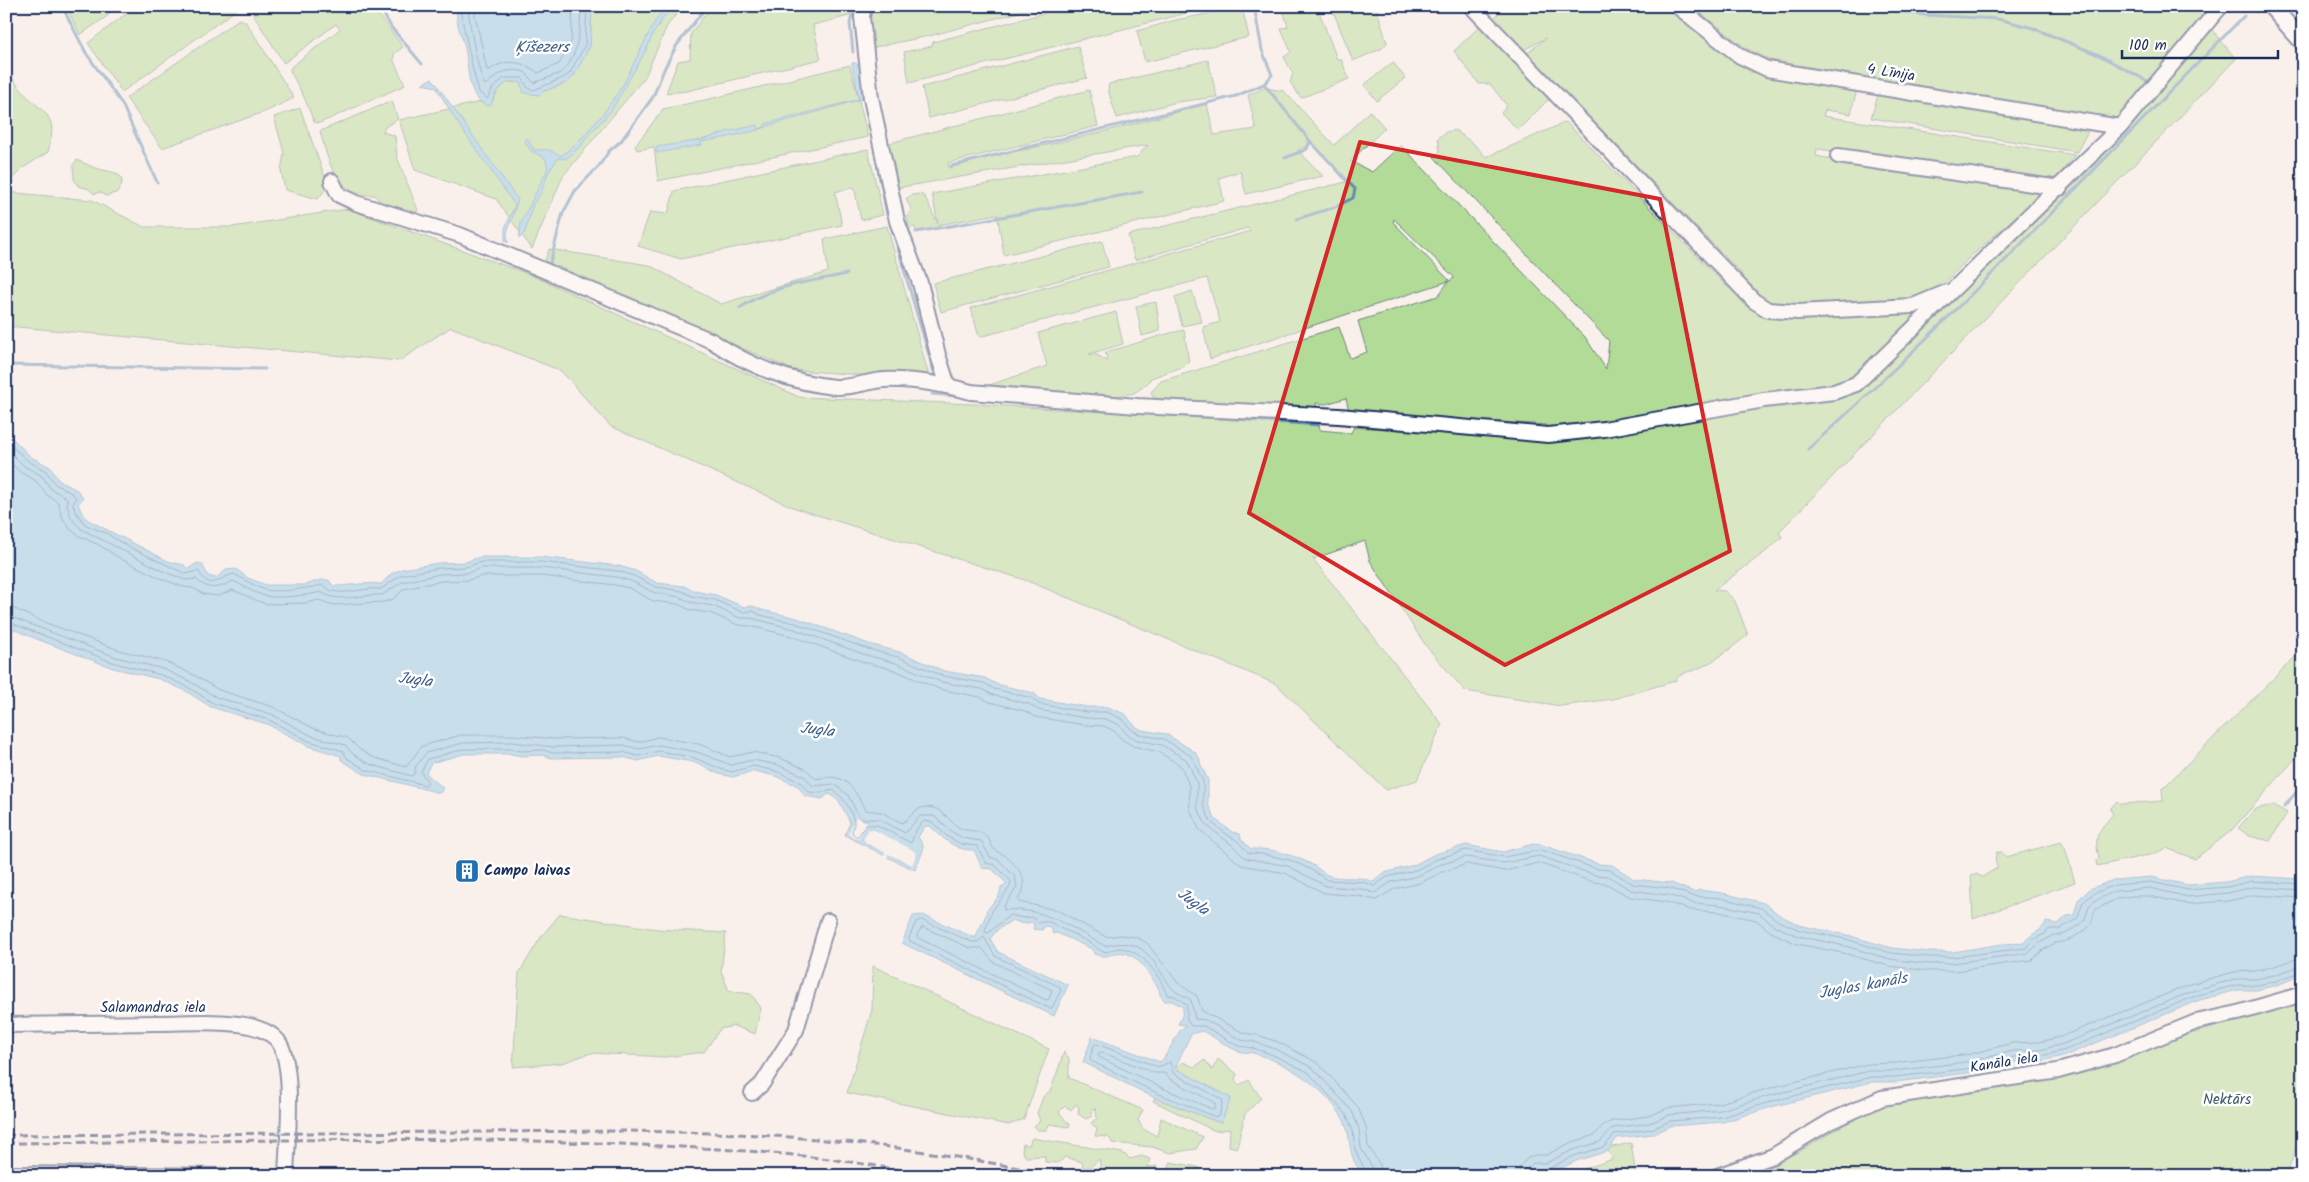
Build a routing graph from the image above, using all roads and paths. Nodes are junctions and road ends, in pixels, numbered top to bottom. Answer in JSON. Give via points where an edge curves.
{"nodes":[{"id":1,"x":864,"y":6,"type":"edge"},
{"id":2,"x":1471,"y":6,"type":"edge"},
{"id":3,"x":1677,"y":6,"type":"edge"},
{"id":4,"x":2222,"y":6,"type":"edge"},
{"id":5,"x":2271,"y":6,"type":"edge"},
{"id":6,"x":2303,"y":42,"type":"edge"},
{"id":7,"x":2120,"y":127,"type":"junction"},
{"id":8,"x":1838,"y":156,"type":"dead end"},
{"id":9,"x":332,"y":181,"type":"dead end"},
{"id":10,"x":2060,"y":188,"type":"junction"},
{"id":11,"x":1952,"y":290,"type":"junction"},
{"id":12,"x":948,"y":386,"type":"junction"},
{"id":13,"x":828,"y":921,"type":"dead end"},
{"id":14,"x":2303,"y":994,"type":"edge"},
{"id":15,"x":6,"y":1024,"type":"edge"},
{"id":16,"x":752,"y":1093,"type":"dead end"},
{"id":17,"x":6,"y":1174,"type":"edge"},
{"id":18,"x":225,"y":1176,"type":"edge"},
{"id":19,"x":286,"y":1176,"type":"edge"},
{"id":20,"x":1717,"y":1176,"type":"edge"}],
"edges":[{"from":1,"to":12,"type":"street","via":[[862,17],[871,98],[898,221],[920,283]]},
{"from":2,"to":11,"type":"street","via":[[1754,301],[1768,310],[1798,312],[1912,306]]},
{"from":3,"to":7,"type":"street","name":"4 Līnija","via":[[1740,56],[1767,69]]},
{"from":4,"to":7,"type":"street"},
{"from":5,"to":6,"type":"main road"},
{"from":7,"to":10,"type":"street"},
{"from":8,"to":10,"type":"street"},
{"from":9,"to":12,"type":"street","via":[[339,195],[356,203],[460,235],[712,341],[734,356],[763,368],[836,387],[887,380]]},
{"from":10,"to":11,"type":"street"},
{"from":11,"to":12,"type":"street","via":[[1856,384],[1834,392],[1548,435],[1340,416],[1137,406],[971,392]]},
{"from":13,"to":16,"type":"street","via":[[796,1030],[762,1084]]},
{"from":14,"to":20,"type":"street","name":"Kanāla iela","via":[[2196,1022],[2115,1054],[2058,1071],[1882,1098],[1831,1121],[1773,1156]]},
{"from":15,"to":19,"type":"street","name":"Salamandras iela","via":[[244,1025],[273,1036],[285,1057],[290,1093]]},
{"from":17,"to":18,"type":"street"}]}
